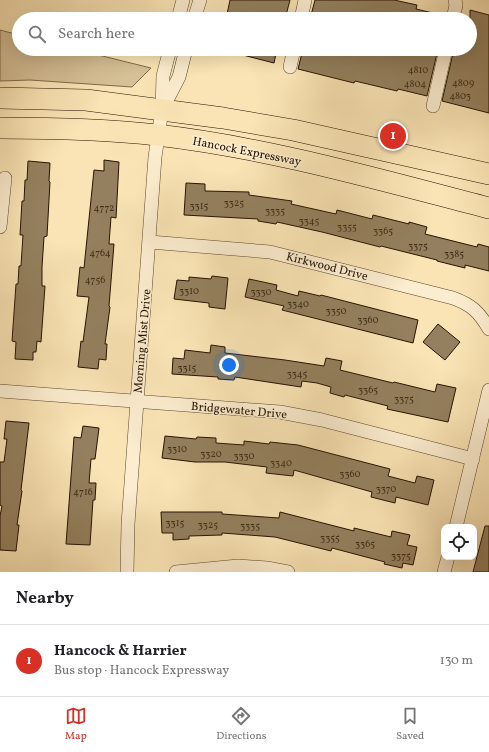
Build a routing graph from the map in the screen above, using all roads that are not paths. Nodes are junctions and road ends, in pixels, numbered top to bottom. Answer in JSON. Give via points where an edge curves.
{"nodes":[{"id":1,"x":184,"y":0,"type":"edge"},
{"id":2,"x":200,"y":0,"type":"edge"},
{"id":3,"x":305,"y":0,"type":"edge"},
{"id":4,"x":455,"y":0,"type":"edge"},
{"id":5,"x":180,"y":12,"type":"edge"},
{"id":6,"x":196,"y":12,"type":"edge"},
{"id":7,"x":302,"y":12,"type":"edge"},
{"id":8,"x":454,"y":12,"type":"edge"},
{"id":9,"x":168,"y":56,"type":"edge"},
{"id":10,"x":184,"y":56,"type":"edge"},
{"id":11,"x":292,"y":56,"type":"edge"},
{"id":12,"x":444,"y":56,"type":"edge"},
{"id":13,"x":290,"y":67,"type":"dead end"},
{"id":14,"x":0,"y":98,"type":"edge"},
{"id":15,"x":433,"y":106,"type":"dead end"},
{"id":16,"x":162,"y":110,"type":"junction"},
{"id":17,"x":0,"y":128,"type":"edge"},
{"id":18,"x":158,"y":135,"type":"junction"},
{"id":19,"x":489,"y":174,"type":"edge"},
{"id":20,"x":4,"y":178,"type":"dead end"},
{"id":21,"x":489,"y":208,"type":"edge"},
{"id":22,"x":0,"y":227,"type":"edge"},
{"id":23,"x":150,"y":242,"type":"junction"},
{"id":24,"x":488,"y":324,"type":"edge"},
{"id":25,"x":489,"y":390,"type":"edge"},
{"id":26,"x":0,"y":391,"type":"edge"},
{"id":27,"x":137,"y":402,"type":"junction"},
{"id":28,"x":473,"y":459,"type":"junction"},
{"id":29,"x":457,"y":524,"type":"edge"},
{"id":30,"x":447,"y":560,"type":"edge"},
{"id":31,"x":128,"y":572,"type":"edge"},
{"id":32,"x":176,"y":572,"type":"edge"},
{"id":33,"x":288,"y":572,"type":"edge"},
{"id":34,"x":444,"y":572,"type":"edge"}],
"edges":[{"from":1,"to":5,"type":"street"},
{"from":2,"to":6,"type":"street"},
{"from":3,"to":7,"type":"street"},
{"from":4,"to":8,"type":"street"},
{"from":9,"to":16,"type":"street","via":[[163,76]]},
{"from":10,"to":16,"type":"street","via":[[178,77]]},
{"from":11,"to":13,"type":"street"},
{"from":12,"to":15,"type":"street"},
{"from":14,"to":16,"type":"main road","via":[[86,100]]},
{"from":16,"to":18,"type":"street","name":"Morning Mist Drive"},
{"from":16,"to":19,"type":"main road","via":[[293,130]]},
{"from":17,"to":18,"type":"main road","name":"Hancock Expressway"},
{"from":18,"to":21,"type":"main road","name":"Hancock Expressway","via":[[276,155]]},
{"from":18,"to":23,"type":"street","name":"Morning Mist Drive"},
{"from":20,"to":22,"type":"street"},
{"from":23,"to":24,"type":"street","name":"Kirkwood Drive","via":[[246,250],[293,257],[465,302]]},
{"from":23,"to":27,"type":"street","name":"Morning Mist Drive"},
{"from":25,"to":28,"type":"street"},
{"from":26,"to":27,"type":"street","name":"Bridgewater Drive"},
{"from":27,"to":28,"type":"street","name":"Bridgewater Drive","via":[[280,412],[322,420]]},
{"from":27,"to":31,"type":"street","name":"Morning Mist Drive","via":[[128,524]]},
{"from":28,"to":29,"type":"street"},
{"from":30,"to":34,"type":"street"},
{"from":32,"to":33,"type":"street","via":[[238,566]]}]}
